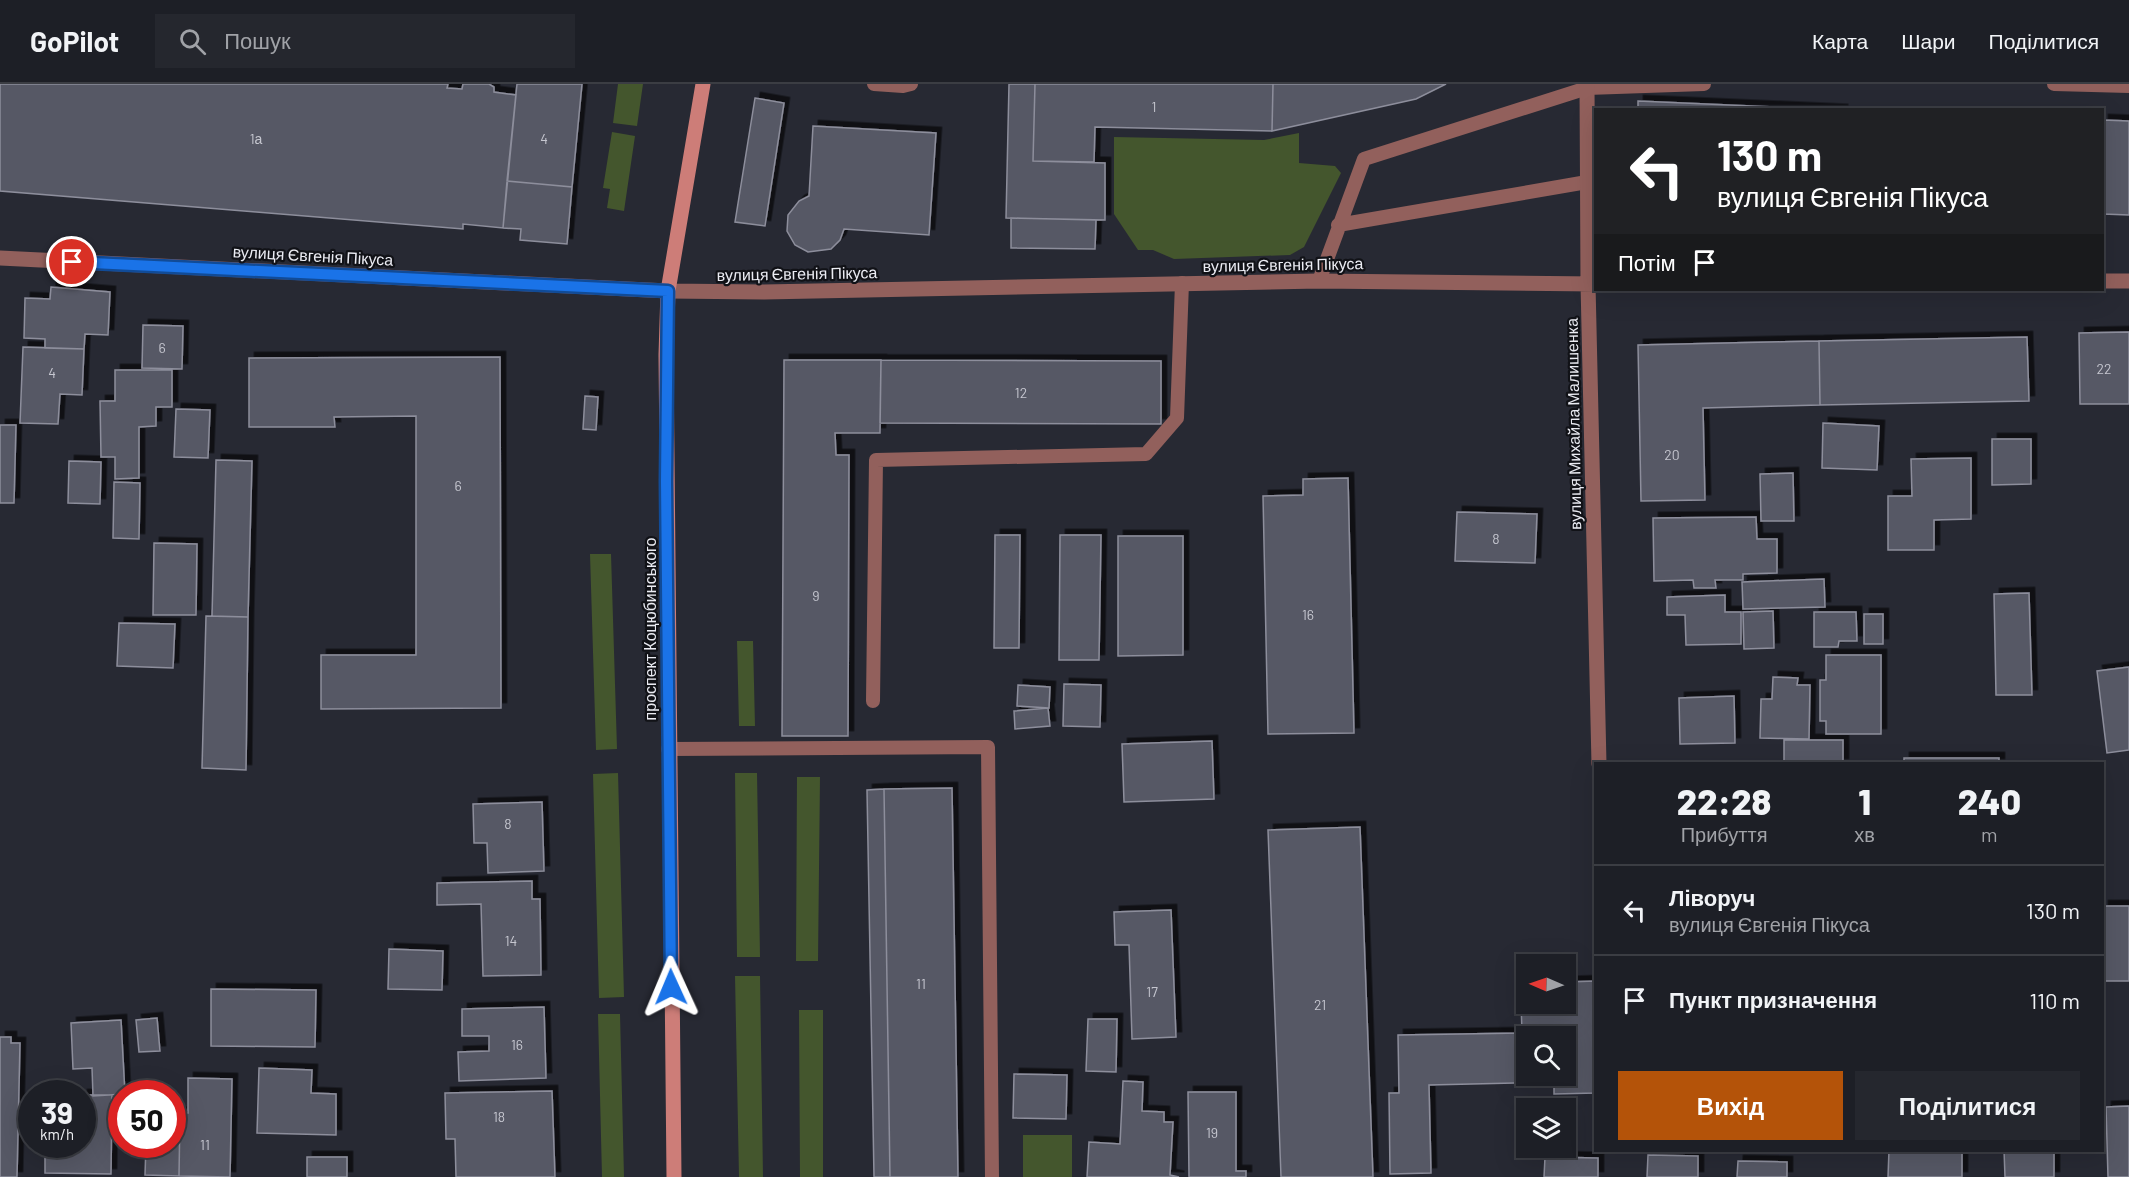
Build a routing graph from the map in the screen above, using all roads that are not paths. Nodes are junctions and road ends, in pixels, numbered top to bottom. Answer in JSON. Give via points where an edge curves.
{"nodes":[{"id":1,"x":703,"y":84,"type":"edge"},
{"id":2,"x":874,"y":84,"type":"edge"},
{"id":3,"x":911,"y":84,"type":"edge"},
{"id":4,"x":1704,"y":84,"type":"edge"},
{"id":5,"x":2054,"y":84,"type":"edge"},
{"id":6,"x":1587,"y":86,"type":"edge"},
{"id":7,"x":2129,"y":86,"type":"edge"},
{"id":8,"x":1587,"y":182,"type":"junction"},
{"id":9,"x":1338,"y":225,"type":"junction"},
{"id":10,"x":0,"y":258,"type":"edge"},
{"id":11,"x":1319,"y":280,"type":"junction"},
{"id":12,"x":2104,"y":281,"type":"edge"},
{"id":13,"x":2129,"y":281,"type":"edge"},
{"id":14,"x":1182,"y":283,"type":"junction"},
{"id":15,"x":1592,"y":284,"type":"edge"},
{"id":16,"x":668,"y":291,"type":"junction"},
{"id":17,"x":873,"y":701,"type":"dead end"},
{"id":18,"x":668,"y":749,"type":"junction"},
{"id":19,"x":1599,"y":762,"type":"edge"},
{"id":20,"x":674,"y":1177,"type":"edge"},
{"id":21,"x":992,"y":1177,"type":"edge"}],
"edges":[{"from":1,"to":16,"type":"main road","name":"проспект Коцюбинського"},
{"from":2,"to":3,"type":"lane"},
{"from":4,"to":6,"type":"lane"},
{"from":5,"to":7,"type":"lane"},
{"from":6,"to":8,"type":"street","name":"вулиця Михайла Малишенка"},
{"from":6,"to":9,"type":"lane","via":[[1364,159]]},
{"from":8,"to":9,"type":"lane"},
{"from":8,"to":15,"type":"street","name":"вулиця Михайла Малишенка"},
{"from":9,"to":11,"type":"lane"},
{"from":10,"to":16,"type":"street","name":"вулиця Євгенія Пікуса"},
{"from":11,"to":14,"type":"street","name":"вулиця Євгенія Пікуса"},
{"from":11,"to":15,"type":"street","name":"вулиця Євгенія Пікуса"},
{"from":12,"to":13,"type":"street"},
{"from":14,"to":16,"type":"street","name":"вулиця Євгенія Пікуса"},
{"from":14,"to":17,"type":"lane","via":[[1177,418],[1146,454],[876,460]]},
{"from":15,"to":19,"type":"street","name":"вулиця Михайла Малишенка"},
{"from":16,"to":18,"type":"main road","name":"проспект Коцюбинського"},
{"from":18,"to":20,"type":"main road","name":"проспект Коцюбинського"},
{"from":18,"to":21,"type":"lane","via":[[988,747]]}]}
